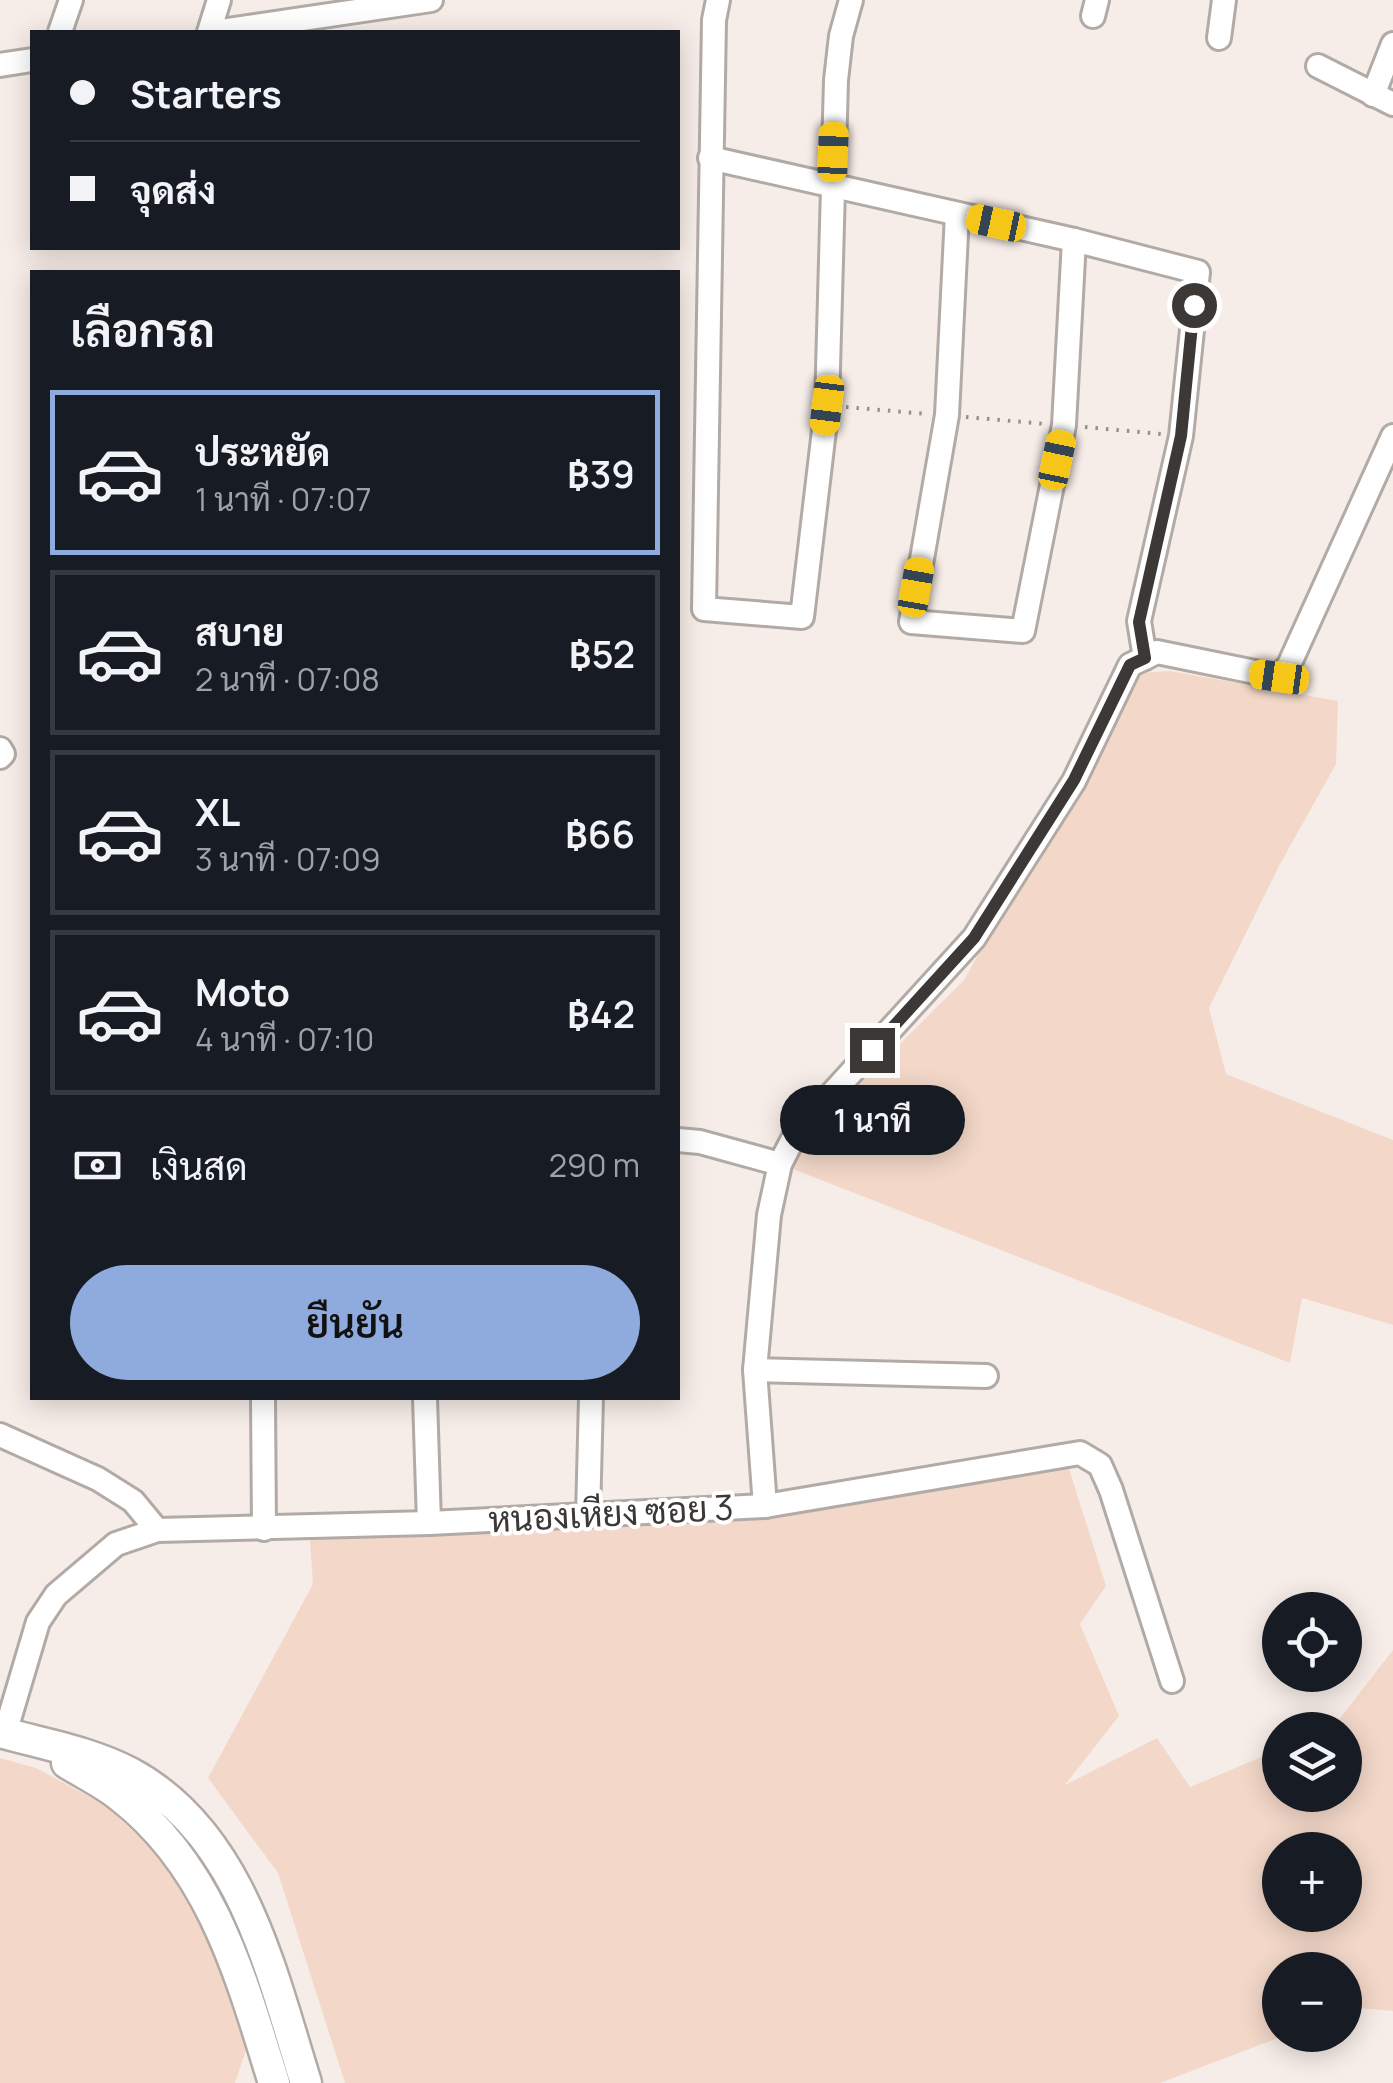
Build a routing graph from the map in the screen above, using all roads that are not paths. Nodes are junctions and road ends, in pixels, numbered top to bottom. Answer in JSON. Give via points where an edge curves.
{"nodes":[{"id":1,"x":71,"y":0,"type":"edge"},
{"id":2,"x":220,"y":0,"type":"edge"},
{"id":3,"x":430,"y":0,"type":"edge"},
{"id":4,"x":718,"y":0,"type":"edge"},
{"id":5,"x":850,"y":0,"type":"edge"},
{"id":6,"x":1224,"y":0,"type":"edge"},
{"id":7,"x":355,"y":6,"type":"edge"},
{"id":8,"x":61,"y":30,"type":"edge"},
{"id":9,"x":212,"y":30,"type":"edge"},
{"id":10,"x":223,"y":30,"type":"edge"},
{"id":11,"x":1219,"y":38,"type":"dead end"},
{"id":12,"x":1393,"y":44,"type":"edge"},
{"id":13,"x":30,"y":60,"type":"edge"},
{"id":14,"x":0,"y":65,"type":"edge"},
{"id":15,"x":1318,"y":66,"type":"dead end"},
{"id":16,"x":1383,"y":100,"type":"edge"},
{"id":17,"x":710,"y":158,"type":"junction"},
{"id":18,"x":832,"y":188,"type":"junction"},
{"id":19,"x":957,"y":214,"type":"junction"},
{"id":20,"x":1074,"y":240,"type":"junction"},
{"id":21,"x":1393,"y":436,"type":"edge"},
{"id":22,"x":1145,"y":658,"type":"junction"},
{"id":23,"x":0,"y":748,"type":"edge"},
{"id":24,"x":0,"y":757,"type":"edge"},
{"id":25,"x":680,"y":1140,"type":"edge"},
{"id":26,"x":780,"y":1164,"type":"junction"},
{"id":27,"x":755,"y":1370,"type":"junction"},
{"id":28,"x":986,"y":1376,"type":"dead end"},
{"id":29,"x":263,"y":1400,"type":"edge"},
{"id":30,"x":425,"y":1400,"type":"edge"},
{"id":31,"x":591,"y":1400,"type":"edge"},
{"id":32,"x":0,"y":1435,"type":"edge"},
{"id":33,"x":765,"y":1506,"type":"junction"},
{"id":34,"x":588,"y":1516,"type":"junction"},
{"id":35,"x":429,"y":1523,"type":"junction"},
{"id":36,"x":264,"y":1528,"type":"junction"},
{"id":37,"x":157,"y":1530,"type":"junction"},
{"id":38,"x":1172,"y":1681,"type":"dead end"},
{"id":39,"x":2,"y":1733,"type":"edge"},
{"id":40,"x":242,"y":1933,"type":"junction"},
{"id":41,"x":274,"y":2083,"type":"edge"},
{"id":42,"x":306,"y":2083,"type":"edge"}],
"edges":[{"from":1,"to":8,"type":"street"},
{"from":2,"to":9,"type":"street"},
{"from":3,"to":7,"type":"street"},
{"from":4,"to":17,"type":"street"},
{"from":5,"to":18,"type":"street","via":[[836,80]]},
{"from":6,"to":11,"type":"street"},
{"from":7,"to":10,"type":"street"},
{"from":12,"to":16,"type":"street"},
{"from":13,"to":14,"type":"street"},
{"from":15,"to":16,"type":"street"},
{"from":17,"to":18,"type":"street"},
{"from":17,"to":18,"type":"street","via":[[704,610],[802,617],[827,405]]},
{"from":18,"to":19,"type":"street"},
{"from":19,"to":20,"type":"street"},
{"from":19,"to":20,"type":"street","via":[[947,416],[910,622],[1023,632],[1064,426]]},
{"from":20,"to":22,"type":"street","via":[[1198,272],[1181,436],[1139,622]]},
{"from":21,"to":22,"type":"street","via":[[1279,677],[1157,652]]},
{"from":22,"to":26,"type":"street","via":[[1130,665],[1074,780],[974,938],[796,1133]]},
{"from":23,"to":24,"type":"street"},
{"from":25,"to":26,"type":"street"},
{"from":26,"to":27,"type":"street"},
{"from":27,"to":28,"type":"street"},
{"from":27,"to":33,"type":"street"},
{"from":29,"to":36,"type":"street"},
{"from":30,"to":35,"type":"street"},
{"from":31,"to":34,"type":"street"},
{"from":32,"to":37,"type":"street","via":[[98,1479],[132,1501]]},
{"from":33,"to":34,"type":"street","name":"หนองเหียง ซอย 3"},
{"from":33,"to":38,"type":"street","name":"หนองเหียง ซอย 3","via":[[1088,1455],[1112,1490]]},
{"from":34,"to":35,"type":"street","name":"หนองเหียง ซอย 3"},
{"from":35,"to":36,"type":"street","name":"หนองเหียง ซอย 3"},
{"from":36,"to":37,"type":"street","name":"หนองเหียง ซอย 3"},
{"from":37,"to":39,"type":"street","name":"หนองเหียง ซอย 3","via":[[116,1544],[56,1595],[38,1622]]},
{"from":39,"to":40,"type":"main road","via":[[89,1756],[167,1798],[204,1836],[237,1888]]},
{"from":40,"to":41,"type":"main road"},
{"from":40,"to":42,"type":"main road"}]}
